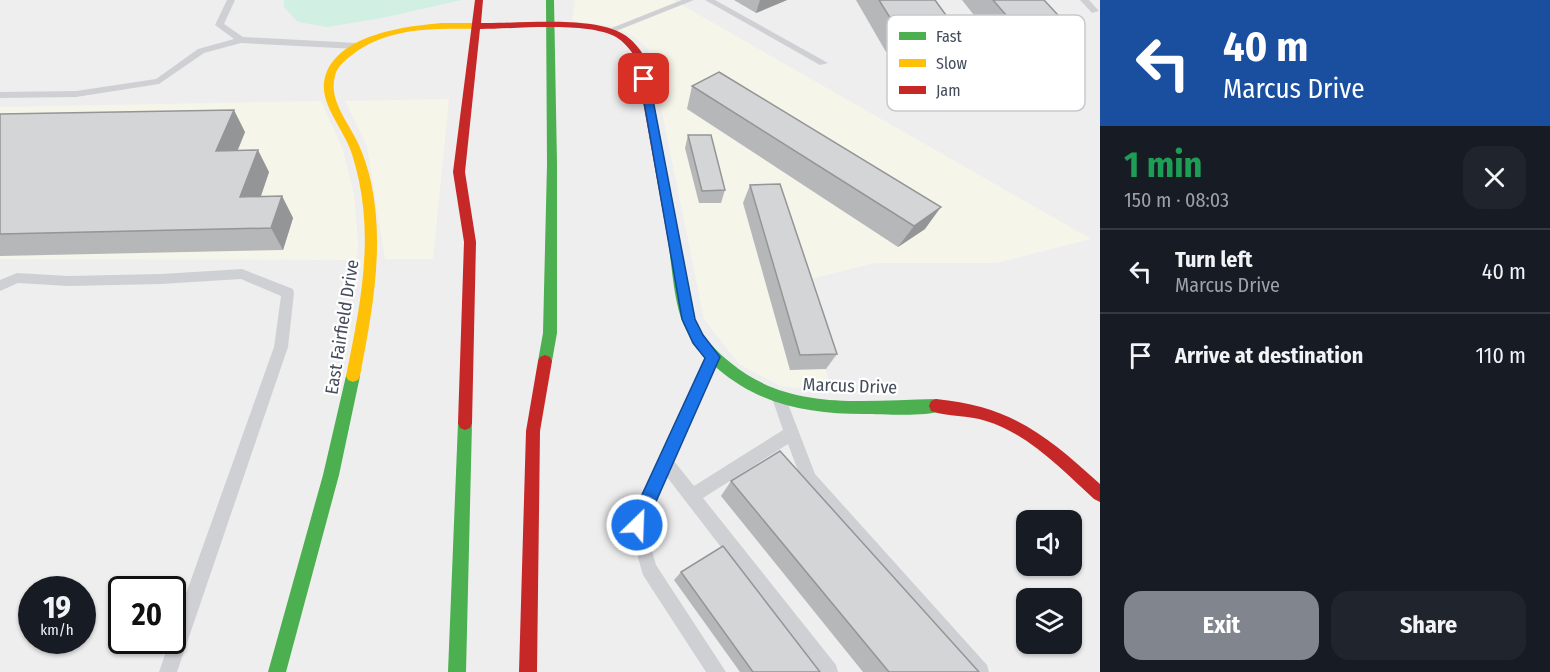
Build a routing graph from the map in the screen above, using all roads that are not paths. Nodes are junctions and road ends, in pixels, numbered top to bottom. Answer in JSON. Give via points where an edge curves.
{"nodes":[{"id":1,"x":231,"y":0,"type":"edge"},
{"id":2,"x":479,"y":0,"type":"edge"},
{"id":3,"x":550,"y":0,"type":"edge"},
{"id":4,"x":690,"y":0,"type":"edge"},
{"id":5,"x":709,"y":0,"type":"edge"},
{"id":6,"x":1084,"y":0,"type":"edge"},
{"id":7,"x":1095,"y":11,"type":"dead end"},
{"id":8,"x":475,"y":26,"type":"junction"},
{"id":9,"x":549,"y":28,"type":"junction"},
{"id":10,"x":608,"y":31,"type":"junction"},
{"id":11,"x":241,"y":40,"type":"junction"},
{"id":12,"x":357,"y":46,"type":"junction"},
{"id":13,"x":823,"y":63,"type":"dead end"},
{"id":14,"x":0,"y":95,"type":"edge"},
{"id":15,"x":0,"y":286,"type":"edge"},
{"id":16,"x":713,"y":357,"type":"junction"},
{"id":17,"x":779,"y":399,"type":"junction"},
{"id":18,"x":792,"y":433,"type":"junction"},
{"id":19,"x":665,"y":462,"type":"junction"},
{"id":20,"x":1100,"y":494,"type":"edge"},
{"id":21,"x":692,"y":496,"type":"junction"},
{"id":22,"x":168,"y":672,"type":"edge"},
{"id":23,"x":277,"y":672,"type":"edge"},
{"id":24,"x":457,"y":672,"type":"edge"},
{"id":25,"x":528,"y":672,"type":"edge"},
{"id":26,"x":717,"y":672,"type":"edge"},
{"id":27,"x":828,"y":672,"type":"edge"},
{"id":28,"x":980,"y":672,"type":"edge"}],
"edges":[{"from":1,"to":11,"type":"lane","via":[[219,25]]},
{"from":2,"to":8,"type":"street"},
{"from":3,"to":9,"type":"street"},
{"from":4,"to":10,"type":"lane"},
{"from":5,"to":13,"type":"lane"},
{"from":6,"to":7,"type":"lane"},
{"from":8,"to":9,"type":"street","name":"Marcus Drive"},
{"from":8,"to":12,"type":"street","name":"East Fairfield Drive","via":[[395,32]]},
{"from":8,"to":24,"type":"street","via":[[459,171],[470,242]]},
{"from":9,"to":10,"type":"street","name":"Marcus Drive","via":[[578,26]]},
{"from":9,"to":25,"type":"street","via":[[550,333],[533,432]]},
{"from":10,"to":16,"type":"street","name":"Marcus Drive","via":[[628,40],[640,57],[688,319]]},
{"from":11,"to":12,"type":"lane"},
{"from":11,"to":14,"type":"lane","via":[[201,51],[159,81],[76,94]]},
{"from":12,"to":23,"type":"street","name":"East Fairfield Drive","via":[[337,63],[330,75],[329,92],[355,148],[367,193],[372,243],[369,295],[340,438]]},
{"from":15,"to":22,"type":"lane","via":[[17,278],[150,279],[242,274],[288,293],[281,347]]},
{"from":16,"to":17,"type":"street","name":"Marcus Drive","via":[[759,392]]},
{"from":16,"to":19,"type":"lane"},
{"from":17,"to":18,"type":"lane"},
{"from":17,"to":20,"type":"street","name":"Marcus Drive","via":[[815,407],[955,406],[983,411],[1034,437]]},
{"from":18,"to":21,"type":"lane"},
{"from":18,"to":28,"type":"lane","via":[[809,479]]},
{"from":19,"to":21,"type":"lane"},
{"from":19,"to":26,"type":"lane","via":[[637,525],[649,569]]},
{"from":21,"to":27,"type":"lane"}]}
